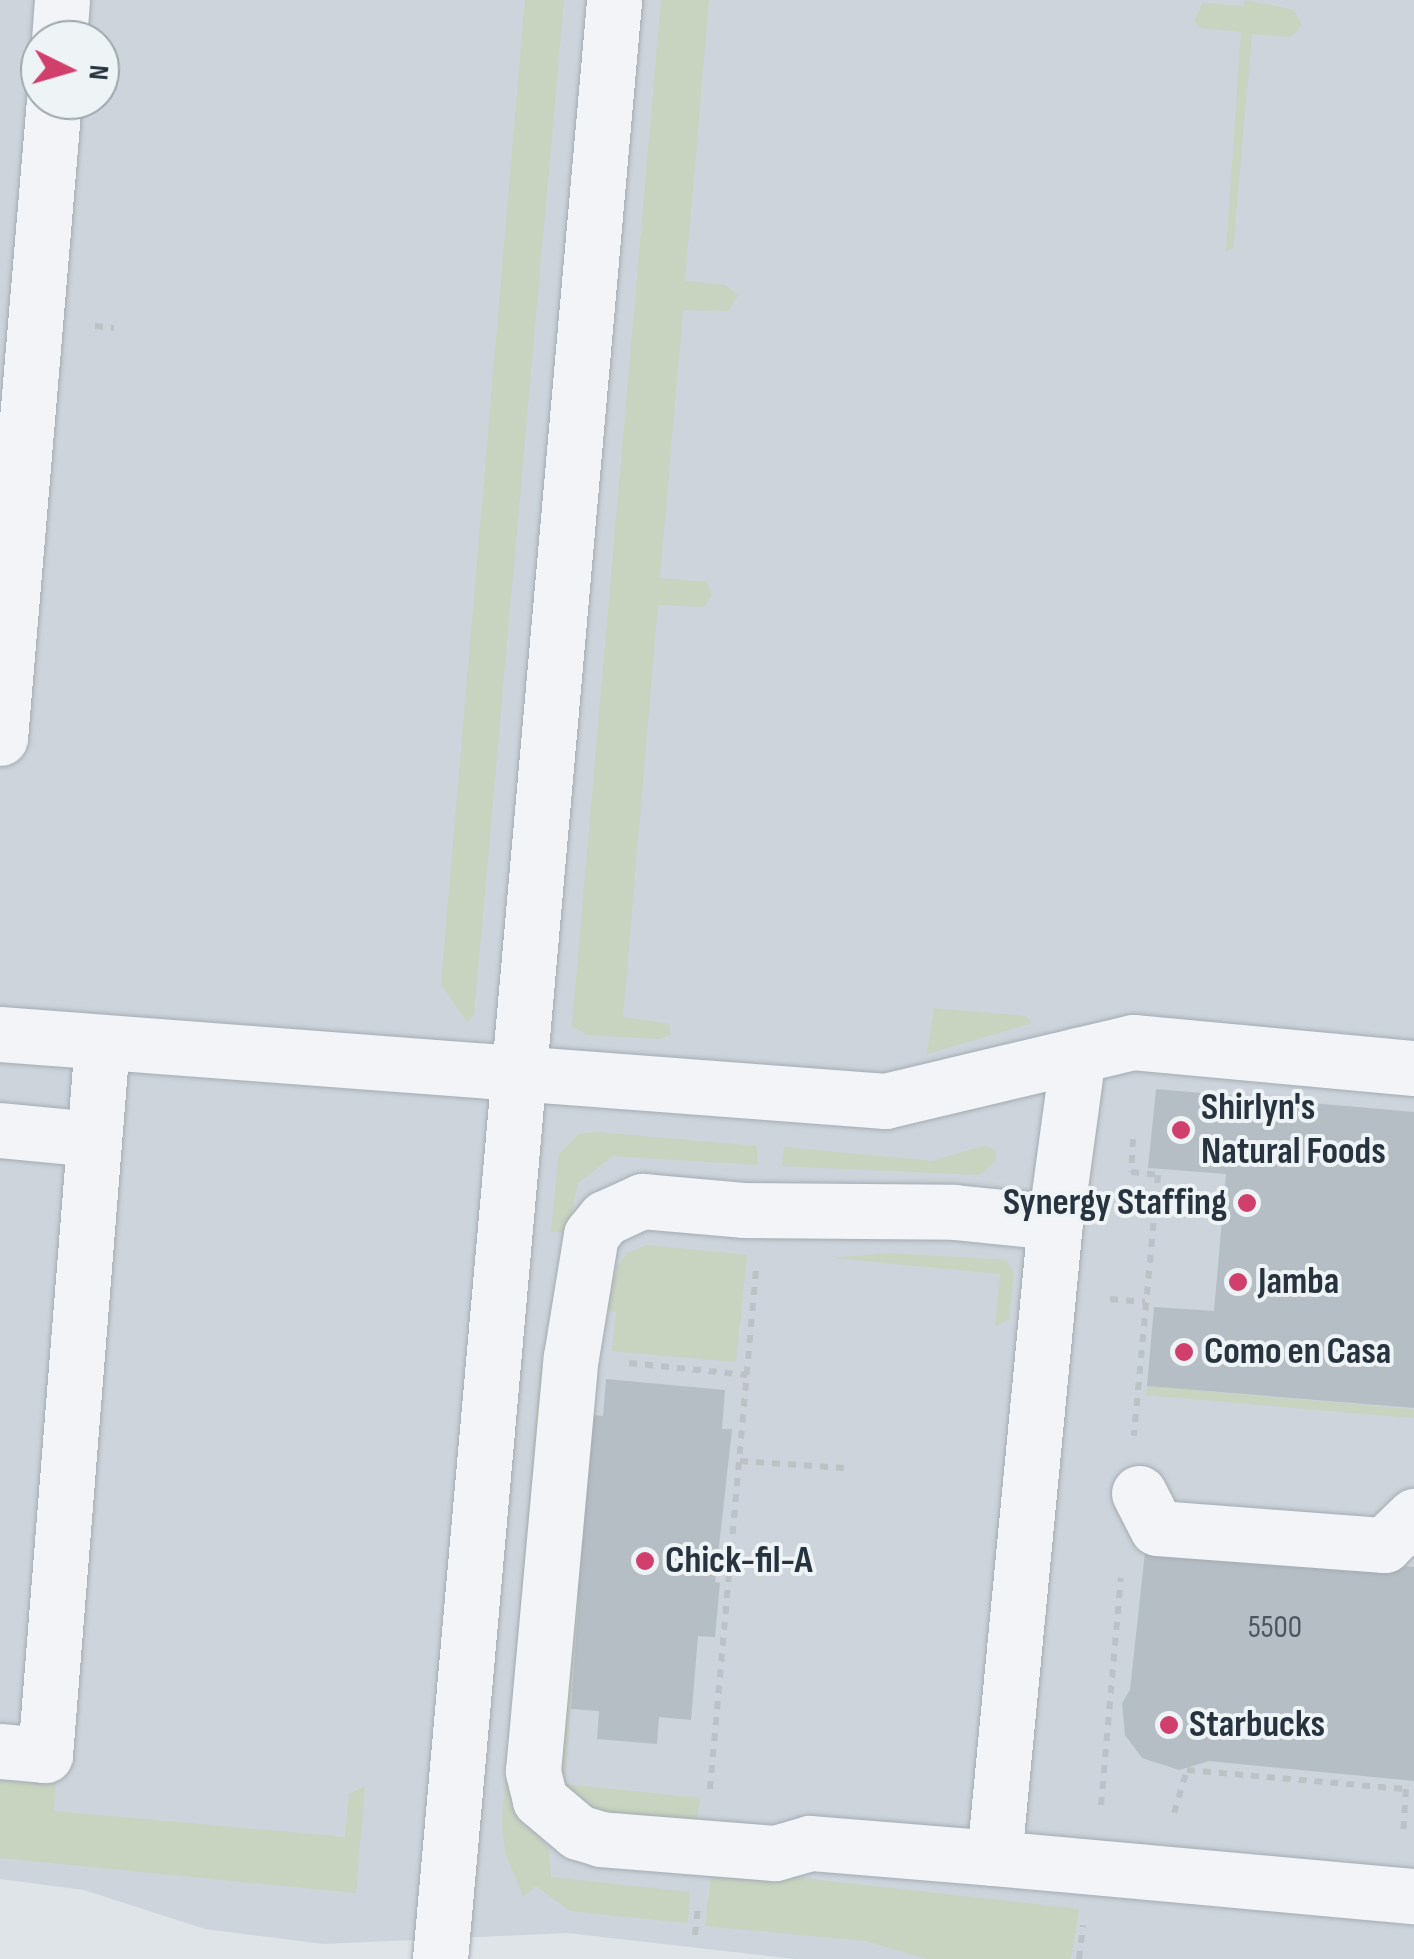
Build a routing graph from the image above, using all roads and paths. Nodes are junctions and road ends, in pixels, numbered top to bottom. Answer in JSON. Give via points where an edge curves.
{"nodes":[{"id":1,"x":614,"y":0,"type":"edge"},
{"id":2,"x":52,"y":120,"type":"edge"},
{"id":3,"x":0,"y":738,"type":"edge"},
{"id":4,"x":0,"y":1034,"type":"edge"},
{"id":5,"x":102,"y":1042,"type":"junction"},
{"id":6,"x":1078,"y":1055,"type":"junction"},
{"id":7,"x":1414,"y":1068,"type":"edge"},
{"id":8,"x":516,"y":1074,"type":"junction"},
{"id":9,"x":1135,"y":1120,"type":"dead end"},
{"id":10,"x":0,"y":1130,"type":"edge"},
{"id":11,"x":94,"y":1139,"type":"junction"},
{"id":12,"x":1055,"y":1222,"type":"junction"},
{"id":13,"x":758,"y":1255,"type":"dead end"},
{"id":14,"x":620,"y":1362,"type":"dead end"},
{"id":15,"x":747,"y":1375,"type":"junction"},
{"id":16,"x":740,"y":1461,"type":"junction"},
{"id":17,"x":844,"y":1468,"type":"dead end"},
{"id":18,"x":1136,"y":1469,"type":"joint"},
{"id":19,"x":1414,"y":1516,"type":"edge"},
{"id":20,"x":1123,"y":1562,"type":"dead end"},
{"id":21,"x":1110,"y":1708,"type":"junction"},
{"id":22,"x":1123,"y":1710,"type":"dead end"},
{"id":23,"x":22,"y":1753,"type":"edge"},
{"id":24,"x":1187,"y":1770,"type":"dead end"},
{"id":25,"x":708,"y":1806,"type":"dead end"},
{"id":26,"x":1100,"y":1826,"type":"dead end"},
{"id":27,"x":1402,"y":1843,"type":"dead end"},
{"id":28,"x":994,"y":1858,"type":"junction"},
{"id":29,"x":1414,"y":1896,"type":"edge"},
{"id":30,"x":1086,"y":1909,"type":"dead end"},
{"id":31,"x":440,"y":1959,"type":"edge"},
{"id":32,"x":1078,"y":1959,"type":"edge"}],
"edges":[{"from":1,"to":8,"type":"lane"},
{"from":2,"to":3,"type":"lane"},
{"from":4,"to":5,"type":"lane"},
{"from":5,"to":8,"type":"lane"},
{"from":5,"to":11,"type":"lane"},
{"from":6,"to":7,"type":"lane","via":[[1133,1042]]},
{"from":6,"to":8,"type":"lane","via":[[885,1101]]},
{"from":6,"to":12,"type":"lane"},
{"from":8,"to":31,"type":"lane"},
{"from":9,"to":18,"type":"path","via":[[1130,1172],[1158,1175]]},
{"from":10,"to":11,"type":"lane"},
{"from":11,"to":23,"type":"lane"},
{"from":12,"to":28,"type":"lane"},
{"from":12,"to":28,"type":"lane","via":[[954,1212],[743,1210],[660,1198],[624,1206],[590,1235],[579,1277],[533,1771],[540,1800],[578,1832],[601,1839],[774,1853],[810,1843]]},
{"from":13,"to":15,"type":"path"},
{"from":14,"to":15,"type":"path"},
{"from":15,"to":16,"type":"path"},
{"from":16,"to":17,"type":"path"},
{"from":16,"to":25,"type":"path"},
{"from":18,"to":19,"type":"lane","via":[[1158,1528],[1384,1545]]},
{"from":20,"to":21,"type":"path"},
{"from":21,"to":22,"type":"path"},
{"from":21,"to":26,"type":"path"},
{"from":24,"to":27,"type":"path","via":[[1406,1789]]},
{"from":28,"to":29,"type":"lane"},
{"from":30,"to":32,"type":"path"}]}
